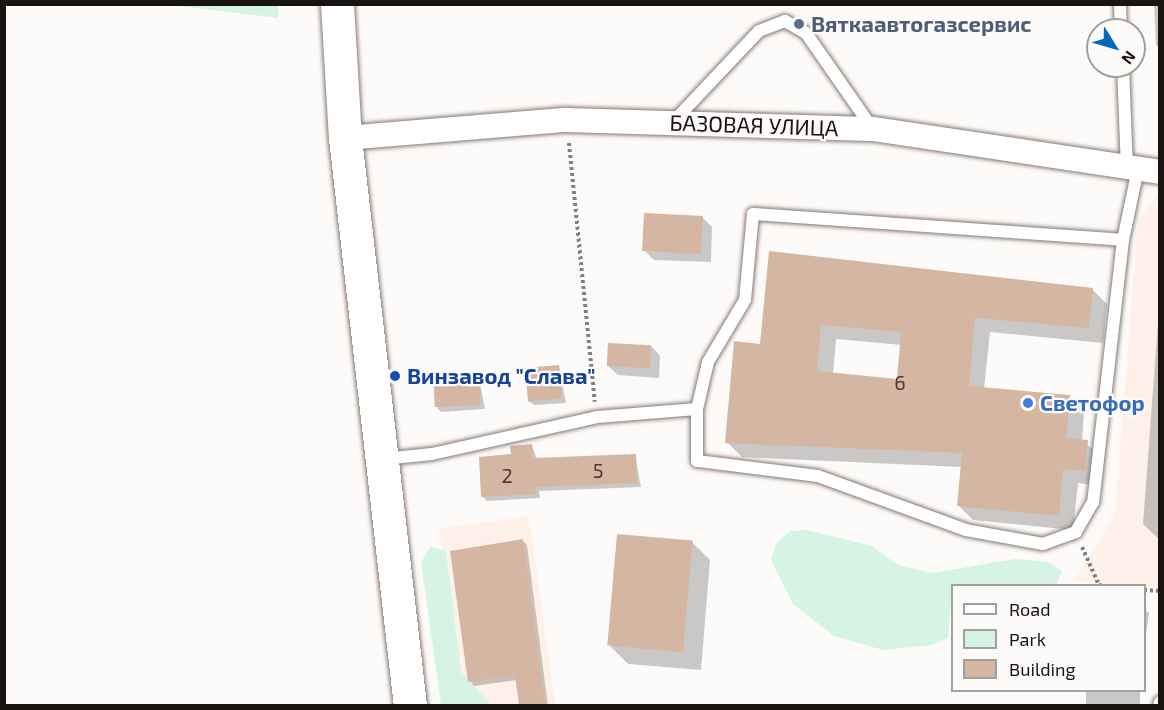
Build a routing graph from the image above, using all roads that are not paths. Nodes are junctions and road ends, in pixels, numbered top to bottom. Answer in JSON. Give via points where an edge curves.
{"nodes":[{"id":1,"x":338,"y":4,"type":"edge"},
{"id":2,"x":1125,"y":78,"type":"edge"},
{"id":3,"x":674,"y":122,"type":"junction"},
{"id":4,"x":873,"y":129,"type":"junction"},
{"id":5,"x":345,"y":138,"type":"junction"},
{"id":6,"x":1141,"y":169,"type":"edge"},
{"id":7,"x":1123,"y":240,"type":"junction"},
{"id":8,"x":697,"y":409,"type":"junction"},
{"id":9,"x":383,"y":459,"type":"junction"},
{"id":10,"x":410,"y":705,"type":"edge"}],
"edges":[{"from":1,"to":5,"type":"main road"},
{"from":2,"to":6,"type":"lane"},
{"from":3,"to":4,"type":"street","name":"БАЗОВАЯ УЛИЦА"},
{"from":3,"to":4,"type":"lane","via":[[759,31],[785,21],[806,33]]},
{"from":3,"to":5,"type":"street","name":"БАЗОВАЯ УЛИЦА","via":[[566,120]]},
{"from":4,"to":6,"type":"street","name":"БАЗОВАЯ УЛИЦА"},
{"from":5,"to":9,"type":"main road"},
{"from":6,"to":7,"type":"lane"},
{"from":7,"to":8,"type":"lane","via":[[753,214],[745,300],[708,362]]},
{"from":7,"to":8,"type":"lane","via":[[1093,502],[1076,532],[1043,544],[966,530],[818,476],[698,461]]},
{"from":8,"to":9,"type":"lane","via":[[597,417],[432,454]]},
{"from":9,"to":10,"type":"main road"}]}
